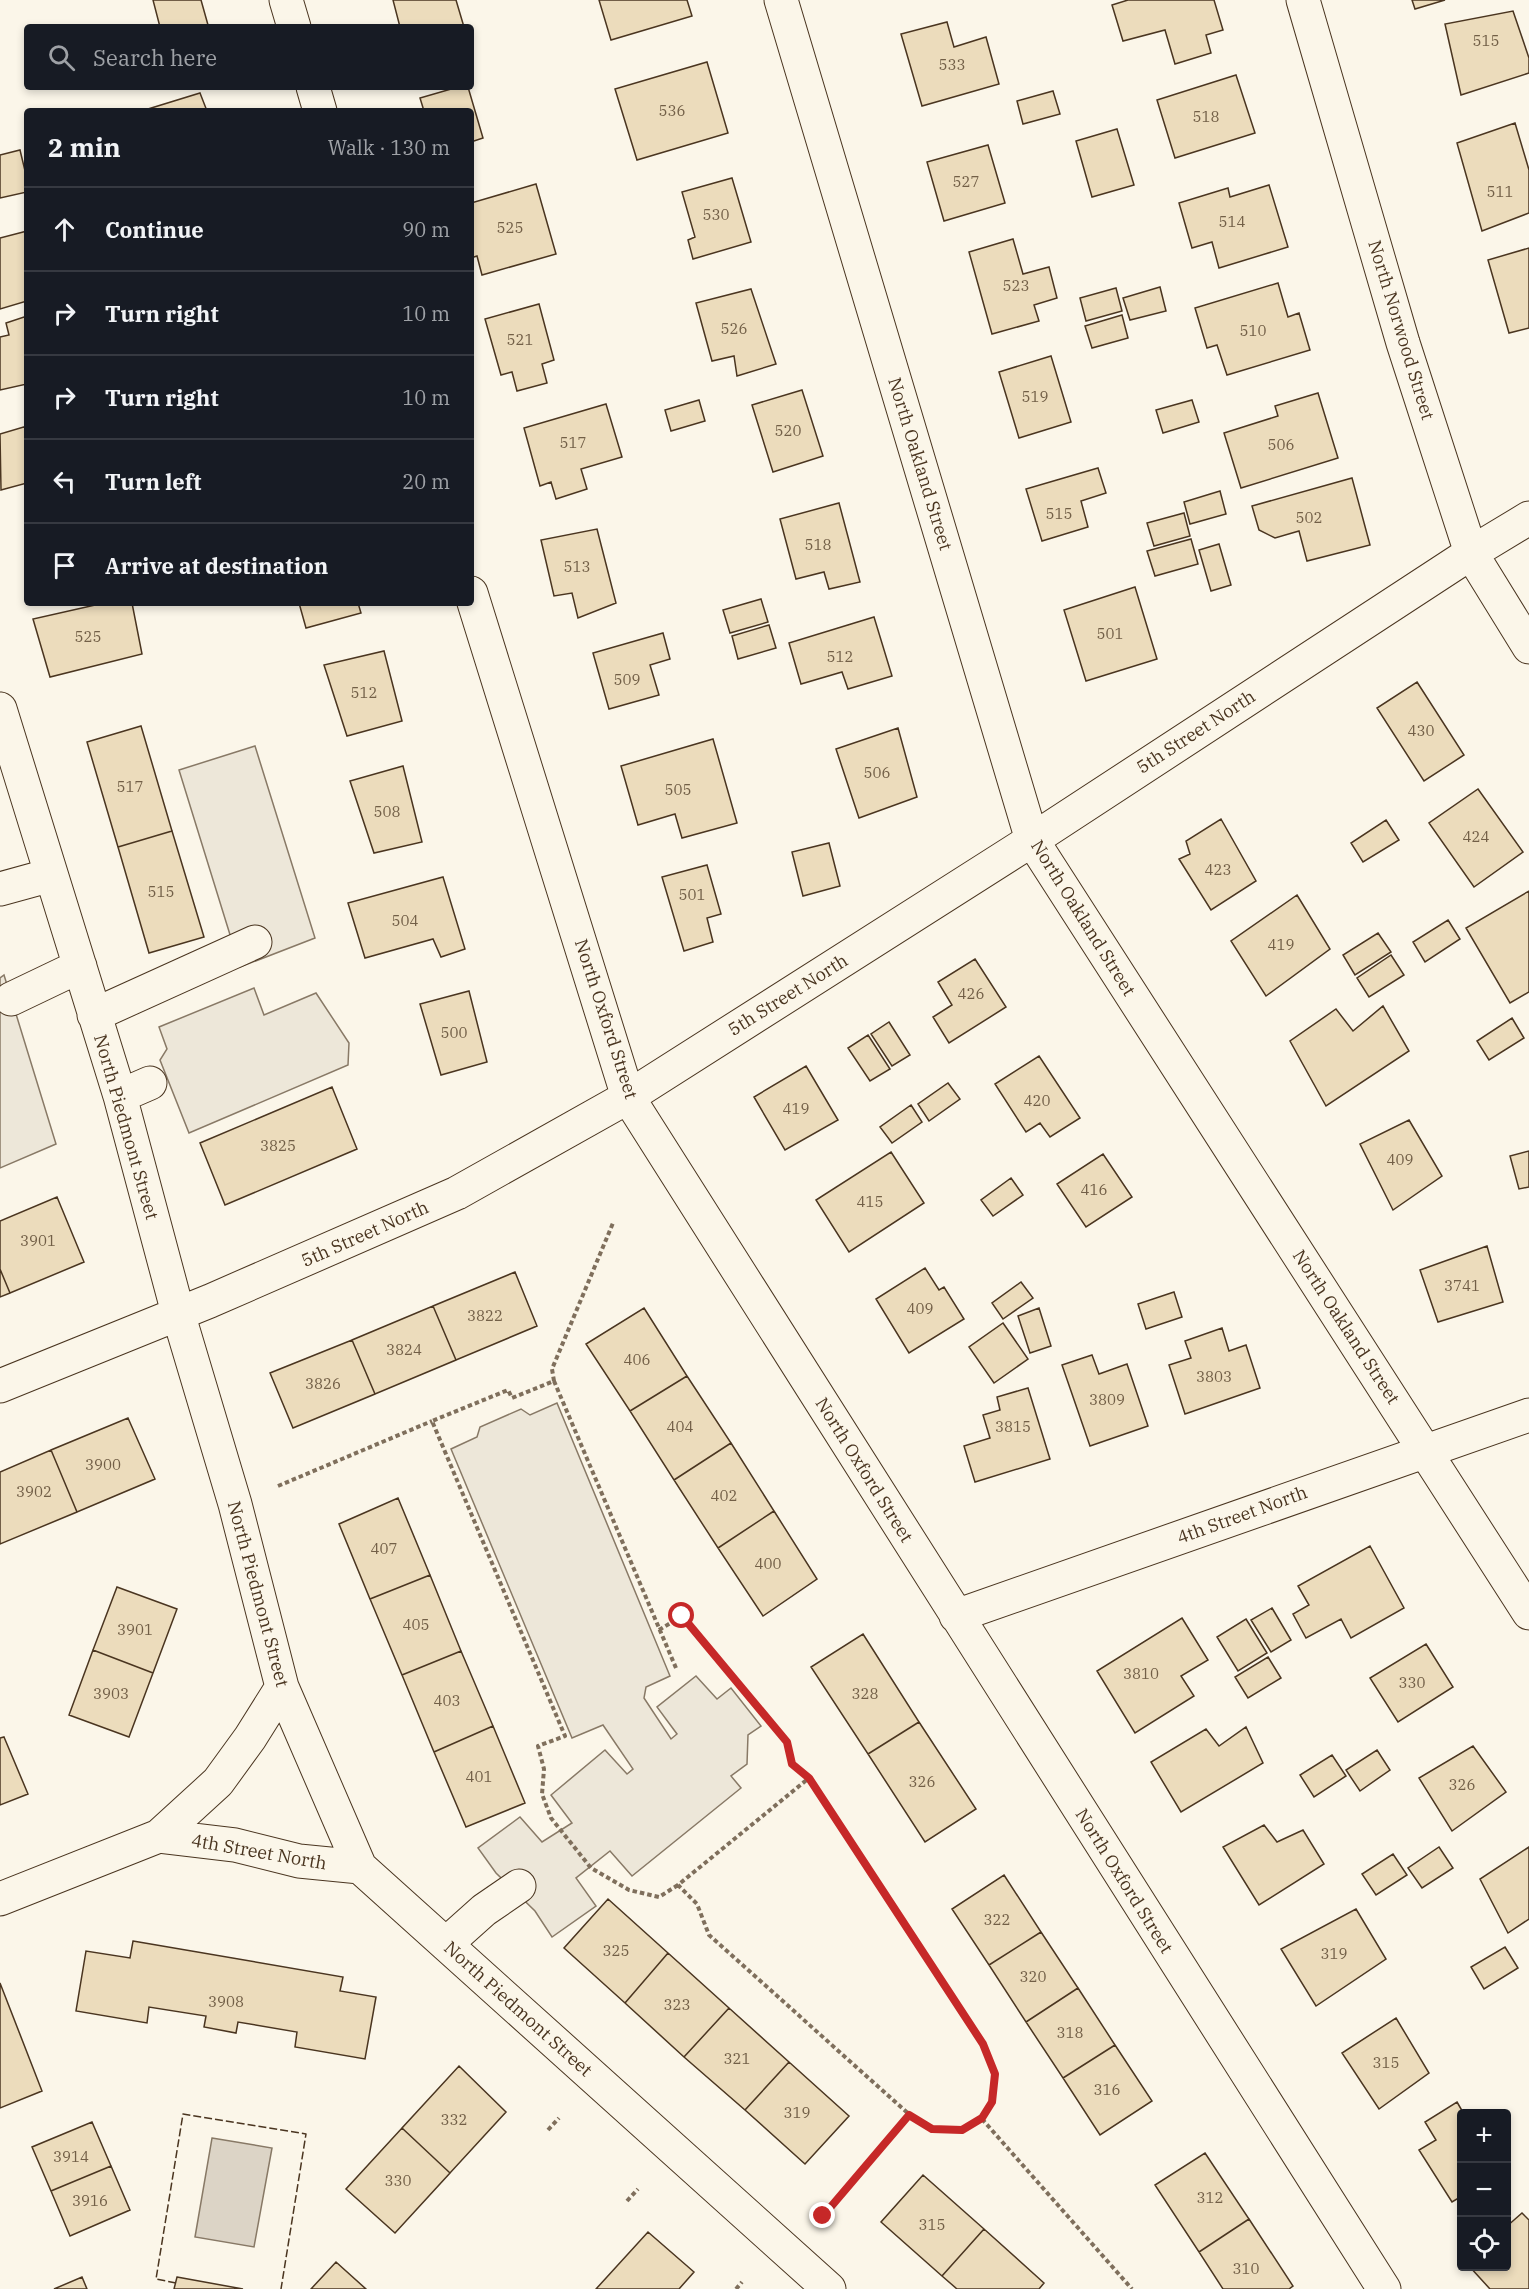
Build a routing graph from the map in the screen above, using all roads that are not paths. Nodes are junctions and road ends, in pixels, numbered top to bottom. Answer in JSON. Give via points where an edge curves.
{"nodes":[{"id":1,"x":286,"y":0,"type":"edge"},
{"id":2,"x":781,"y":0,"type":"edge"},
{"id":3,"x":1303,"y":0,"type":"edge"},
{"id":4,"x":293,"y":24,"type":"edge"},
{"id":5,"x":314,"y":90,"type":"edge"},
{"id":6,"x":319,"y":108,"type":"edge"},
{"id":7,"x":1529,"y":518,"type":"edge"},
{"id":8,"x":1472,"y":553,"type":"junction"},
{"id":9,"x":474,"y":603,"type":"edge"},
{"id":10,"x":1529,"y":647,"type":"edge"},
{"id":11,"x":0,"y":709,"type":"edge"},
{"id":12,"x":1032,"y":840,"type":"junction"},
{"id":13,"x":51,"y":875,"type":"junction"},
{"id":14,"x":0,"y":889,"type":"edge"},
{"id":15,"x":255,"y":942,"type":"dead end"},
{"id":16,"x":80,"y":966,"type":"junction"},
{"id":17,"x":11,"y":999,"type":"dead end"},
{"id":18,"x":94,"y":1015,"type":"junction"},
{"id":19,"x":150,"y":1083,"type":"dead end"},
{"id":20,"x":120,"y":1096,"type":"junction"},
{"id":21,"x":628,"y":1097,"type":"junction"},
{"id":22,"x":178,"y":1313,"type":"junction"},
{"id":23,"x":0,"y":1386,"type":"edge"},
{"id":24,"x":1529,"y":1415,"type":"edge"},
{"id":25,"x":1425,"y":1450,"type":"junction"},
{"id":26,"x":1529,"y":1613,"type":"edge"},
{"id":27,"x":956,"y":1616,"type":"junction"},
{"id":28,"x":282,"y":1687,"type":"junction"},
{"id":29,"x":159,"y":1836,"type":"junction"},
{"id":30,"x":360,"y":1867,"type":"junction"},
{"id":31,"x":519,"y":1886,"type":"dead end"},
{"id":32,"x":0,"y":1899,"type":"edge"},
{"id":33,"x":446,"y":1944,"type":"junction"},
{"id":34,"x":829,"y":2289,"type":"edge"},
{"id":35,"x":1384,"y":2289,"type":"edge"}],
"edges":[{"from":1,"to":4,"type":"street"},
{"from":2,"to":12,"type":"street","name":"North Oakland Street"},
{"from":3,"to":8,"type":"street","name":"North Norwood Street","via":[[1403,343]]},
{"from":5,"to":6,"type":"street"},
{"from":7,"to":8,"type":"street","name":"5th Street North"},
{"from":8,"to":10,"type":"street","name":"North Norwood Street"},
{"from":8,"to":12,"type":"street","name":"5th Street North"},
{"from":9,"to":21,"type":"street","name":"North Oxford Street"},
{"from":11,"to":13,"type":"street","name":"North Piedmont Street"},
{"from":12,"to":21,"type":"street","name":"5th Street North"},
{"from":12,"to":25,"type":"street","name":"North Oakland Street"},
{"from":13,"to":14,"type":"street"},
{"from":13,"to":16,"type":"street","name":"North Piedmont Street"},
{"from":15,"to":18,"type":"street"},
{"from":16,"to":17,"type":"street"},
{"from":16,"to":18,"type":"street","name":"North Piedmont Street"},
{"from":18,"to":20,"type":"street","name":"North Piedmont Street"},
{"from":19,"to":20,"type":"street"},
{"from":20,"to":22,"type":"street","name":"North Piedmont Street"},
{"from":21,"to":22,"type":"street","name":"5th Street North","via":[[457,1193]]},
{"from":21,"to":27,"type":"street","name":"North Oxford Street"},
{"from":22,"to":23,"type":"street","name":"5th Street North"},
{"from":22,"to":28,"type":"street","name":"North Piedmont Street","via":[[235,1504]]},
{"from":24,"to":25,"type":"street","name":"4th Street North"},
{"from":25,"to":26,"type":"street","name":"North Oakland Street"},
{"from":25,"to":27,"type":"street","name":"4th Street North"},
{"from":27,"to":35,"type":"street","name":"North Oxford Street"},
{"from":28,"to":29,"type":"street","name":"4th Street North","via":[[218,1782]]},
{"from":28,"to":30,"type":"street","name":"North Piedmont Street"},
{"from":29,"to":30,"type":"street","name":"4th Street North","via":[[234,1845],[299,1861]]},
{"from":29,"to":32,"type":"street","name":"4th Street North"},
{"from":30,"to":33,"type":"street","name":"North Piedmont Street"},
{"from":31,"to":33,"type":"street"},
{"from":33,"to":34,"type":"street","name":"North Piedmont Street"}]}
